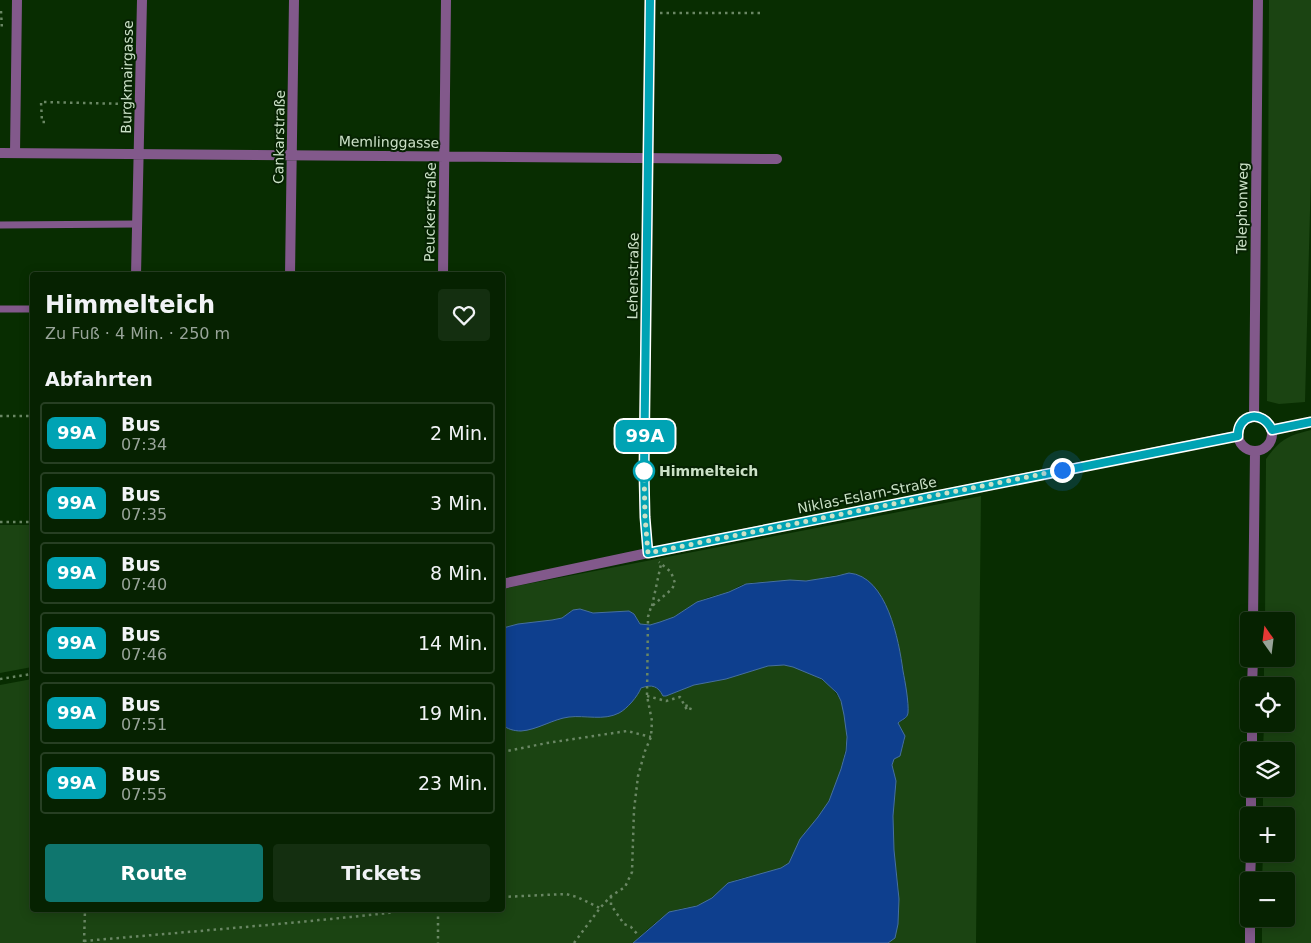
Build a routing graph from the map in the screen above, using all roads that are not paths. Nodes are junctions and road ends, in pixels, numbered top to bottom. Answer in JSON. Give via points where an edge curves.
{"nodes":[{"id":1,"x":17,"y":0,"type":"edge"},
{"id":2,"x":142,"y":0,"type":"edge"},
{"id":3,"x":294,"y":0,"type":"edge"},
{"id":4,"x":446,"y":0,"type":"edge"},
{"id":5,"x":650,"y":0,"type":"edge"},
{"id":6,"x":1258,"y":0,"type":"edge"},
{"id":7,"x":0,"y":153,"type":"edge"},
{"id":8,"x":16,"y":153,"type":"junction"},
{"id":9,"x":140,"y":154,"type":"junction"},
{"id":10,"x":292,"y":155,"type":"junction"},
{"id":11,"x":444,"y":156,"type":"junction"},
{"id":12,"x":648,"y":158,"type":"junction"},
{"id":13,"x":777,"y":159,"type":"dead end"},
{"id":14,"x":0,"y":224,"type":"edge"},
{"id":15,"x":137,"y":224,"type":"junction"},
{"id":16,"x":136,"y":272,"type":"edge"},
{"id":17,"x":290,"y":272,"type":"edge"},
{"id":18,"x":443,"y":272,"type":"edge"},
{"id":19,"x":0,"y":309,"type":"edge"},
{"id":20,"x":30,"y":309,"type":"edge"},
{"id":21,"x":1254,"y":416,"type":"junction"},
{"id":22,"x":1311,"y":422,"type":"edge"},
{"id":23,"x":1272,"y":430,"type":"junction"},
{"id":24,"x":1238,"y":436,"type":"junction"},
{"id":25,"x":1254,"y":451,"type":"junction"},
{"id":26,"x":648,"y":553,"type":"junction"},
{"id":27,"x":505,"y":583,"type":"edge"},
{"id":28,"x":1253,"y":612,"type":"edge"},
{"id":29,"x":1250,"y":927,"type":"edge"},
{"id":30,"x":1250,"y":943,"type":"edge"}],
"edges":[{"from":1,"to":8,"type":"street"},
{"from":2,"to":9,"type":"street","name":"Burgkmairgasse"},
{"from":3,"to":10,"type":"street","name":"Cankarstraße"},
{"from":4,"to":11,"type":"street","name":"Peuckerstraße"},
{"from":5,"to":12,"type":"street","name":"Lehenstraße"},
{"from":6,"to":21,"type":"street","name":"Telephonweg"},
{"from":7,"to":8,"type":"street","name":"Memlinggasse"},
{"from":8,"to":9,"type":"street","name":"Memlinggasse"},
{"from":9,"to":10,"type":"street","name":"Memlinggasse"},
{"from":9,"to":15,"type":"street","name":"Burgkmairgasse"},
{"from":10,"to":11,"type":"street","name":"Memlinggasse"},
{"from":10,"to":17,"type":"street","name":"Cankarstraße"},
{"from":11,"to":12,"type":"street","name":"Memlinggasse"},
{"from":11,"to":18,"type":"street","name":"Peuckerstraße"},
{"from":12,"to":13,"type":"street","name":"Memlinggasse"},
{"from":12,"to":26,"type":"street","name":"Lehenstraße","via":[[644,472]]},
{"from":14,"to":15,"type":"lane"},
{"from":15,"to":16,"type":"street","name":"Burgkmairgasse"},
{"from":19,"to":20,"type":"lane"},
{"from":21,"to":23,"type":"street","via":[[1265,420]]},
{"from":21,"to":24,"type":"street","via":[[1243,420],[1237,430]]},
{"from":22,"to":23,"type":"street"},
{"from":23,"to":25,"type":"street","via":[[1266,447]]},
{"from":24,"to":25,"type":"street","via":[[1243,446]]},
{"from":24,"to":26,"type":"street","name":"Niklas-Eslarn-Straße"},
{"from":25,"to":28,"type":"street"},
{"from":26,"to":27,"type":"street","name":"Niklas-Eslarn-Straße"},
{"from":29,"to":30,"type":"street"}]}
